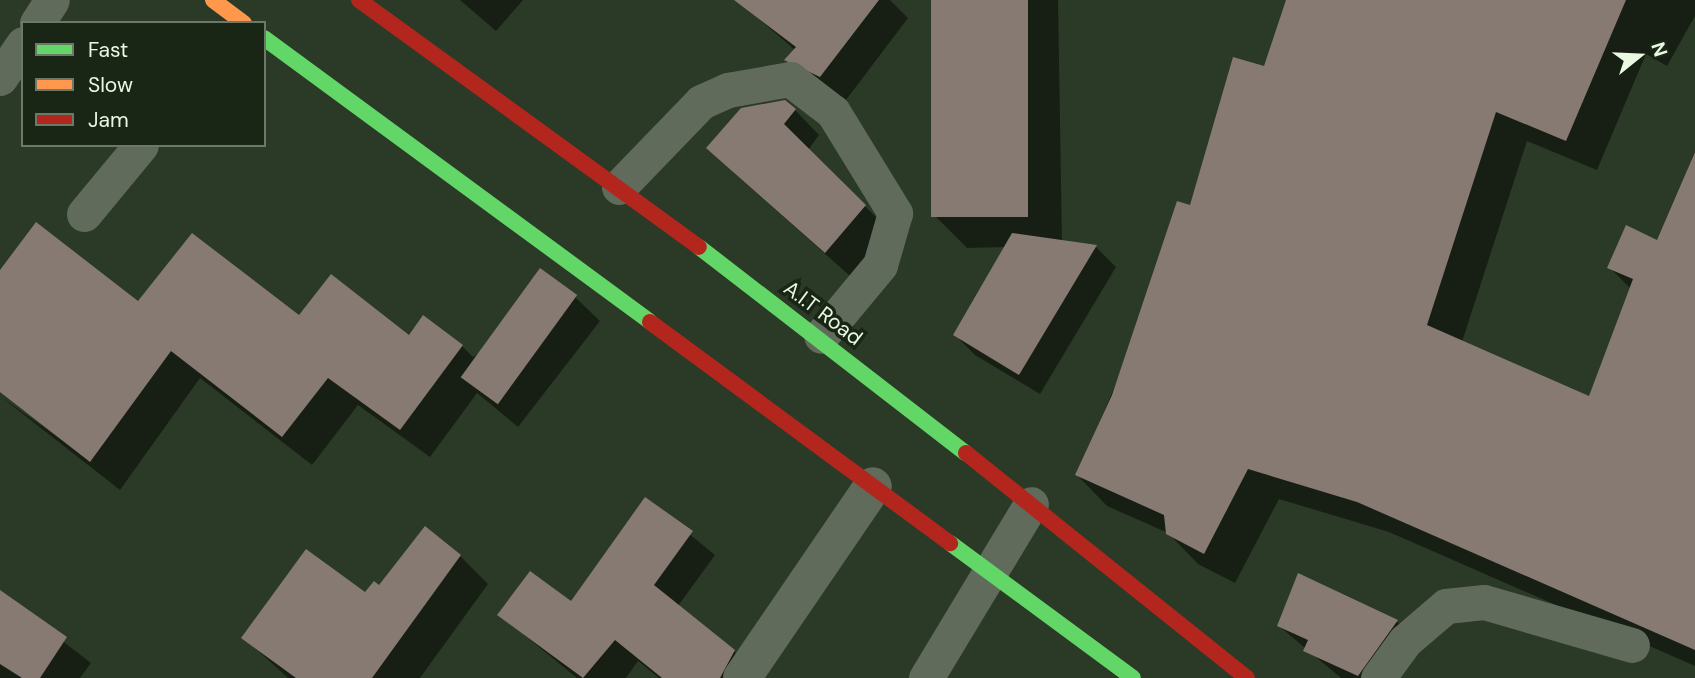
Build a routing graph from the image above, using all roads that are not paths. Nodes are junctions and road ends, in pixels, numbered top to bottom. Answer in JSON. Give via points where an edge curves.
{"nodes":[{"id":1,"x":52,"y":0,"type":"edge"},
{"id":2,"x":213,"y":0,"type":"edge"},
{"id":3,"x":359,"y":0,"type":"edge"},
{"id":4,"x":38,"y":21,"type":"edge"},
{"id":5,"x":240,"y":21,"type":"edge"},
{"id":6,"x":266,"y":39,"type":"edge"},
{"id":7,"x":21,"y":47,"type":"edge"},
{"id":8,"x":0,"y":78,"type":"edge"},
{"id":9,"x":139,"y":147,"type":"edge"},
{"id":10,"x":619,"y":187,"type":"junction"},
{"id":11,"x":84,"y":214,"type":"dead end"},
{"id":12,"x":821,"y":336,"type":"junction"},
{"id":13,"x":873,"y":486,"type":"junction"},
{"id":14,"x":1031,"y":505,"type":"junction"},
{"id":15,"x":987,"y":573,"type":"junction"},
{"id":16,"x":1632,"y":645,"type":"dead end"},
{"id":17,"x":742,"y":678,"type":"edge"},
{"id":18,"x":926,"y":678,"type":"edge"},
{"id":19,"x":1133,"y":678,"type":"edge"},
{"id":20,"x":1247,"y":678,"type":"edge"},
{"id":21,"x":1378,"y":678,"type":"edge"}],
"edges":[{"from":1,"to":4,"type":"lane"},
{"from":2,"to":5,"type":"street"},
{"from":3,"to":10,"type":"street","name":"A.I.T Road"},
{"from":6,"to":13,"type":"street"},
{"from":7,"to":8,"type":"lane"},
{"from":9,"to":11,"type":"lane"},
{"from":10,"to":12,"type":"street","name":"A.I.T Road"},
{"from":10,"to":12,"type":"lane","via":[[701,102],[728,90],[790,79],[833,111],[895,213],[880,265]]},
{"from":12,"to":14,"type":"street","name":"A.I.T Road"},
{"from":13,"to":15,"type":"street"},
{"from":13,"to":17,"type":"street"},
{"from":14,"to":15,"type":"lane"},
{"from":14,"to":20,"type":"street","name":"A.I.T Road"},
{"from":15,"to":18,"type":"lane"},
{"from":15,"to":19,"type":"street"},
{"from":16,"to":21,"type":"lane","via":[[1484,602],[1446,606],[1405,641]]}]}
